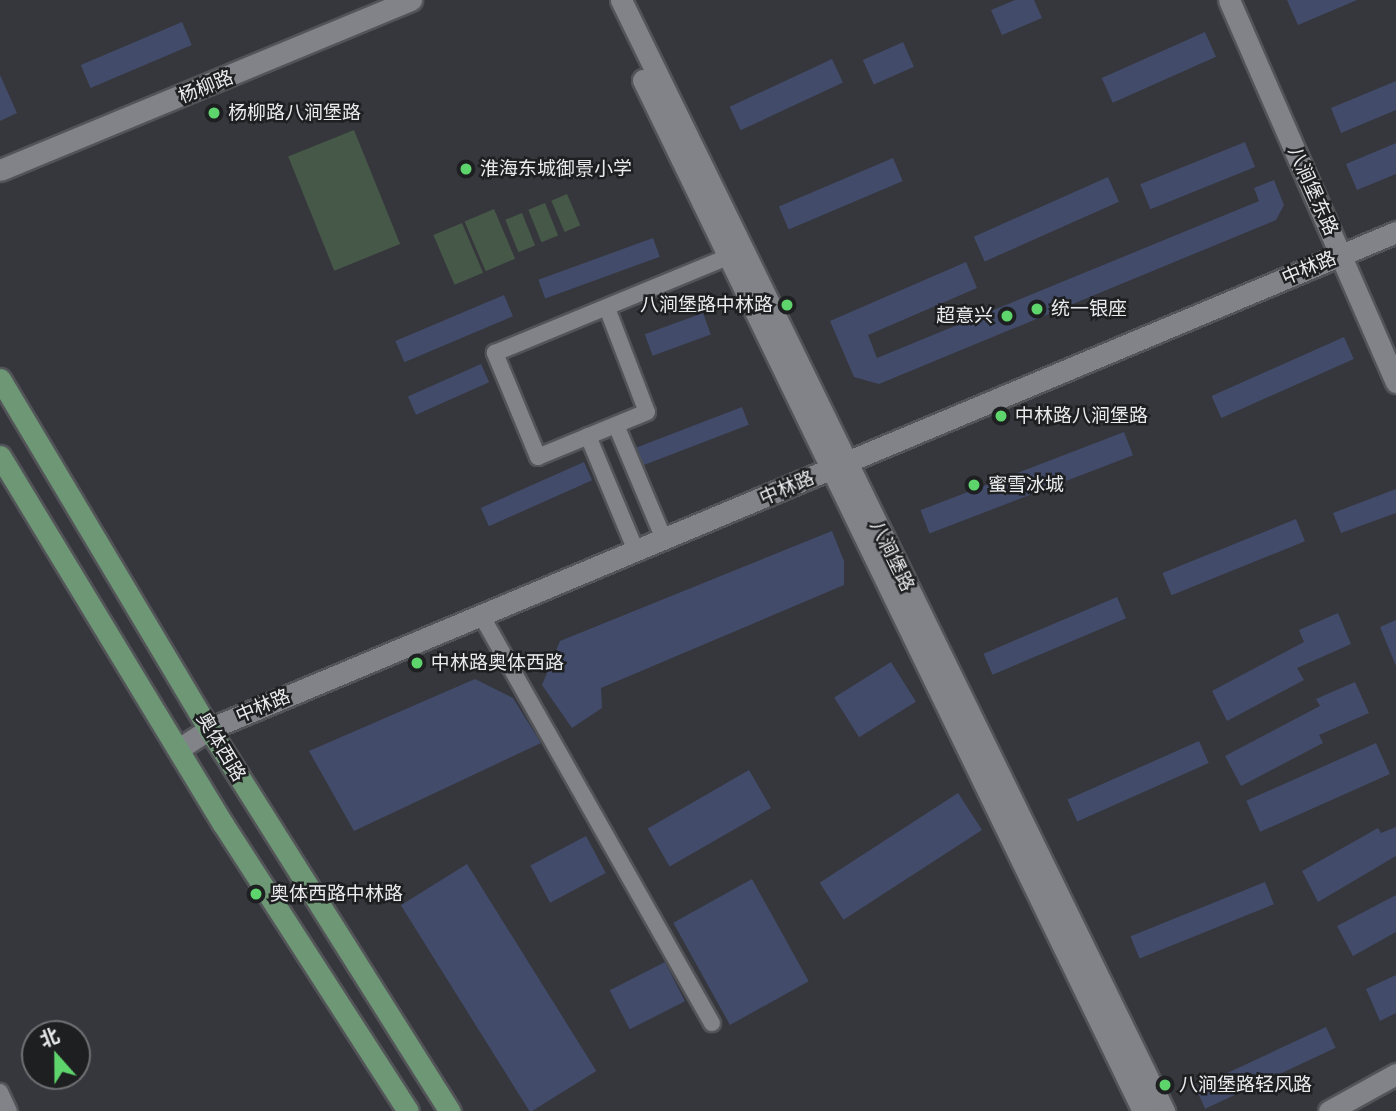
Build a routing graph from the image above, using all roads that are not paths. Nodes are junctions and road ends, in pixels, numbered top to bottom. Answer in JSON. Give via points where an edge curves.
{"nodes":[{"id":1,"x":411,"y":0,"type":"edge"},
{"id":2,"x":605,"y":0,"type":"edge"},
{"id":3,"x":621,"y":0,"type":"edge"},
{"id":4,"x":1229,"y":0,"type":"edge"},
{"id":5,"x":0,"y":170,"type":"edge"},
{"id":6,"x":1396,"y":232,"type":"edge"},
{"id":7,"x":1340,"y":255,"type":"junction"},
{"id":8,"x":728,"y":257,"type":"junction"},
{"id":9,"x":607,"y":308,"type":"junction"},
{"id":10,"x":0,"y":379,"type":"edge"},
{"id":11,"x":1396,"y":382,"type":"edge"},
{"id":12,"x":616,"y":425,"type":"junction"},
{"id":13,"x":588,"y":436,"type":"junction"},
{"id":14,"x":0,"y":456,"type":"edge"},
{"id":15,"x":838,"y":467,"type":"junction"},
{"id":16,"x":664,"y":539,"type":"junction"},
{"id":17,"x":636,"y":551,"type":"junction"},
{"id":18,"x":481,"y":615,"type":"junction"},
{"id":19,"x":209,"y":729,"type":"junction"},
{"id":20,"x":180,"y":748,"type":"junction"},
{"id":21,"x":712,"y":1023,"type":"dead end"},
{"id":22,"x":1396,"y":1074,"type":"edge"},
{"id":23,"x":0,"y":1092,"type":"edge"},
{"id":24,"x":9,"y":1111,"type":"edge"},
{"id":25,"x":408,"y":1111,"type":"edge"},
{"id":26,"x":450,"y":1111,"type":"edge"},
{"id":27,"x":1143,"y":1111,"type":"edge"},
{"id":28,"x":1164,"y":1111,"type":"edge"},
{"id":29,"x":1329,"y":1111,"type":"edge"}],
"edges":[{"from":1,"to":5,"type":"street","name":"杨柳路"},
{"from":2,"to":8,"type":"street","name":"八涧堡路"},
{"from":3,"to":15,"type":"street","name":"八涧堡路"},
{"from":4,"to":7,"type":"street","name":"八涧堡东路"},
{"from":6,"to":7,"type":"street","name":"中林路"},
{"from":7,"to":11,"type":"street","name":"八涧堡东路"},
{"from":7,"to":15,"type":"street","name":"中林路"},
{"from":8,"to":9,"type":"street"},
{"from":8,"to":15,"type":"street","name":"八涧堡路"},
{"from":9,"to":12,"type":"street","via":[[647,412]]},
{"from":9,"to":13,"type":"street","via":[[495,354],[538,457]]},
{"from":10,"to":19,"type":"main road","name":"奥体西路"},
{"from":12,"to":13,"type":"street"},
{"from":12,"to":16,"type":"street"},
{"from":13,"to":17,"type":"street"},
{"from":14,"to":20,"type":"main road","name":"奥体西路"},
{"from":15,"to":16,"type":"street","name":"中林路"},
{"from":15,"to":27,"type":"street","name":"八涧堡路"},
{"from":15,"to":28,"type":"street","name":"八涧堡路"},
{"from":16,"to":17,"type":"street","name":"中林路"},
{"from":17,"to":18,"type":"street","name":"中林路"},
{"from":18,"to":19,"type":"street","name":"中林路"},
{"from":18,"to":21,"type":"street"},
{"from":19,"to":20,"type":"street","name":"中林路"},
{"from":19,"to":26,"type":"main road","name":"奥体西路"},
{"from":20,"to":25,"type":"main road","name":"奥体西路","via":[[223,824]]},
{"from":22,"to":29,"type":"street"},
{"from":23,"to":24,"type":"street"}]}
